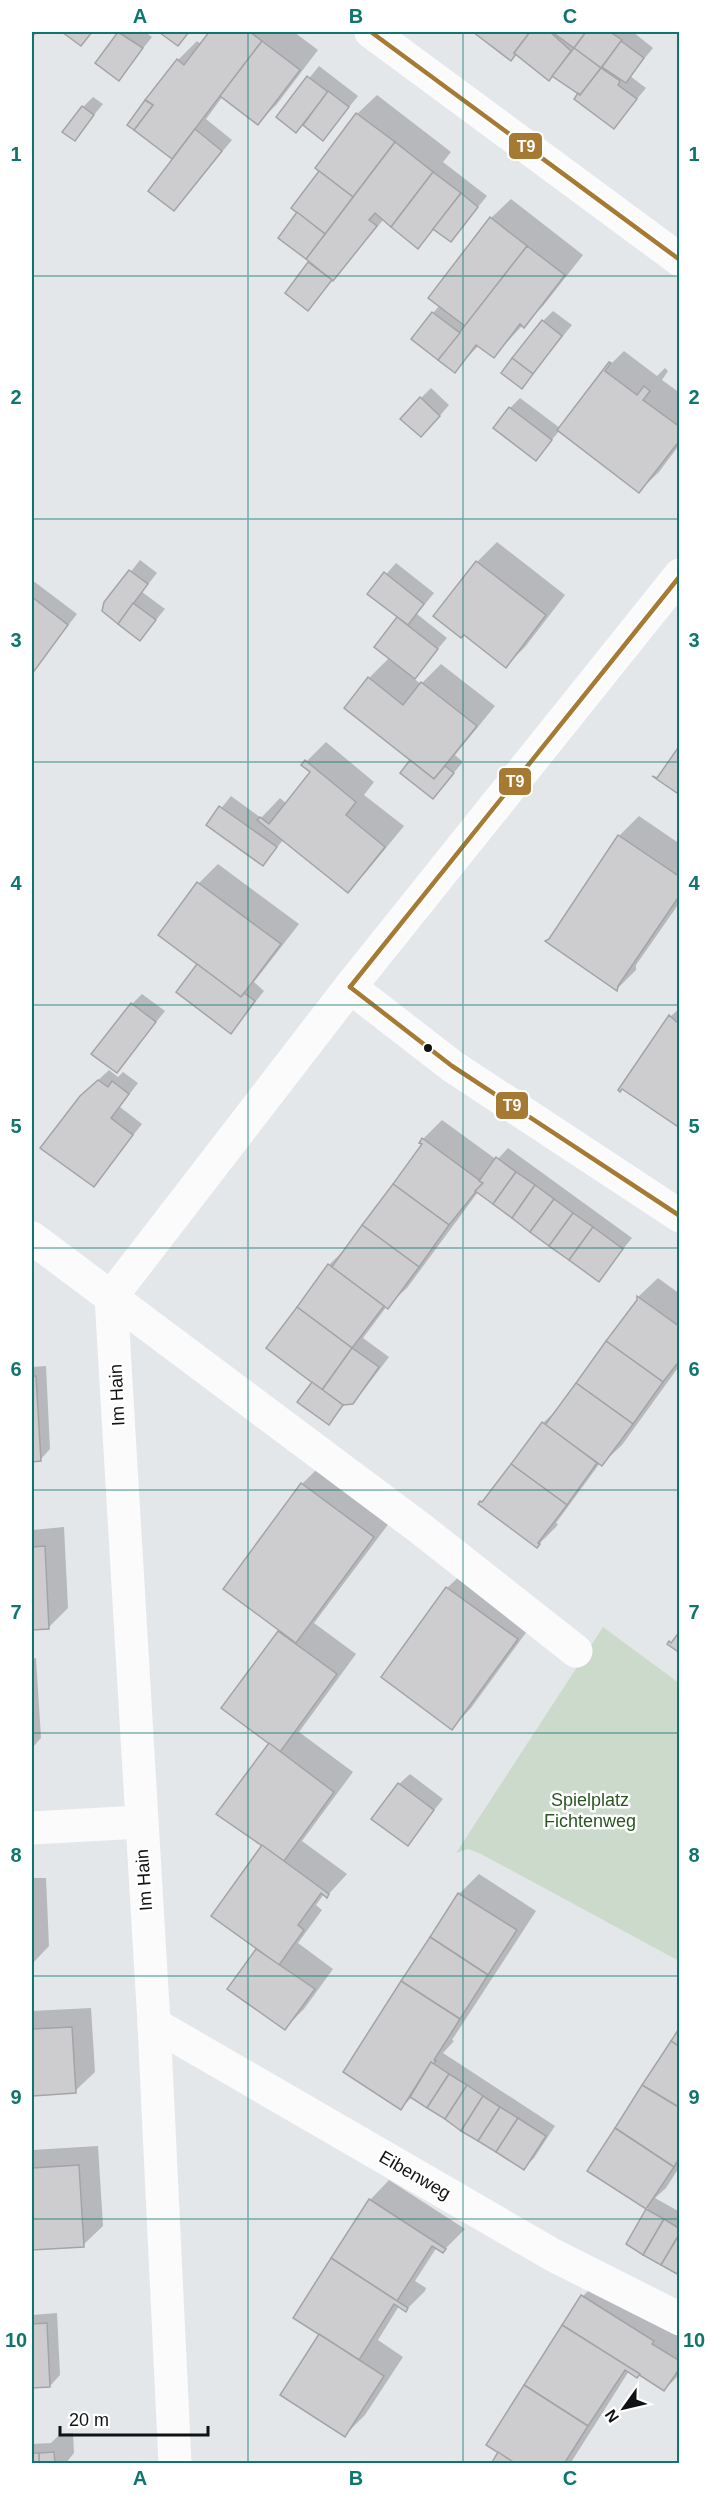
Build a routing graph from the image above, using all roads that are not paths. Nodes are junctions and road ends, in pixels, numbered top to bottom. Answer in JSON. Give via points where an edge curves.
{"nodes":[{"id":1,"x":371,"y":32,"type":"edge"},
{"id":2,"x":680,"y":260,"type":"edge"},
{"id":3,"x":680,"y":575,"type":"edge"},
{"id":4,"x":350,"y":987,"type":"junction"},
{"id":5,"x":680,"y":1216,"type":"edge"},
{"id":6,"x":32,"y":1238,"type":"edge"},
{"id":7,"x":111,"y":1297,"type":"junction"},
{"id":8,"x":576,"y":1651,"type":"dead end"},
{"id":9,"x":140,"y":1822,"type":"junction"},
{"id":10,"x":32,"y":1828,"type":"edge"},
{"id":11,"x":154,"y":2024,"type":"junction"},
{"id":12,"x":680,"y":2319,"type":"edge"},
{"id":13,"x":175,"y":2463,"type":"edge"}],
"edges":[{"from":1,"to":2,"type":"street"},
{"from":3,"to":4,"type":"street"},
{"from":4,"to":5,"type":"street","via":[[452,1066]]},
{"from":4,"to":7,"type":"street"},
{"from":6,"to":7,"type":"street"},
{"from":7,"to":8,"type":"street"},
{"from":7,"to":9,"type":"street","name":"Im Hain"},
{"from":9,"to":10,"type":"street"},
{"from":9,"to":11,"type":"street","name":"Im Hain"},
{"from":11,"to":12,"type":"street","name":"Eibenweg","via":[[553,2255]]},
{"from":11,"to":13,"type":"street","name":"Im Hain"}]}
